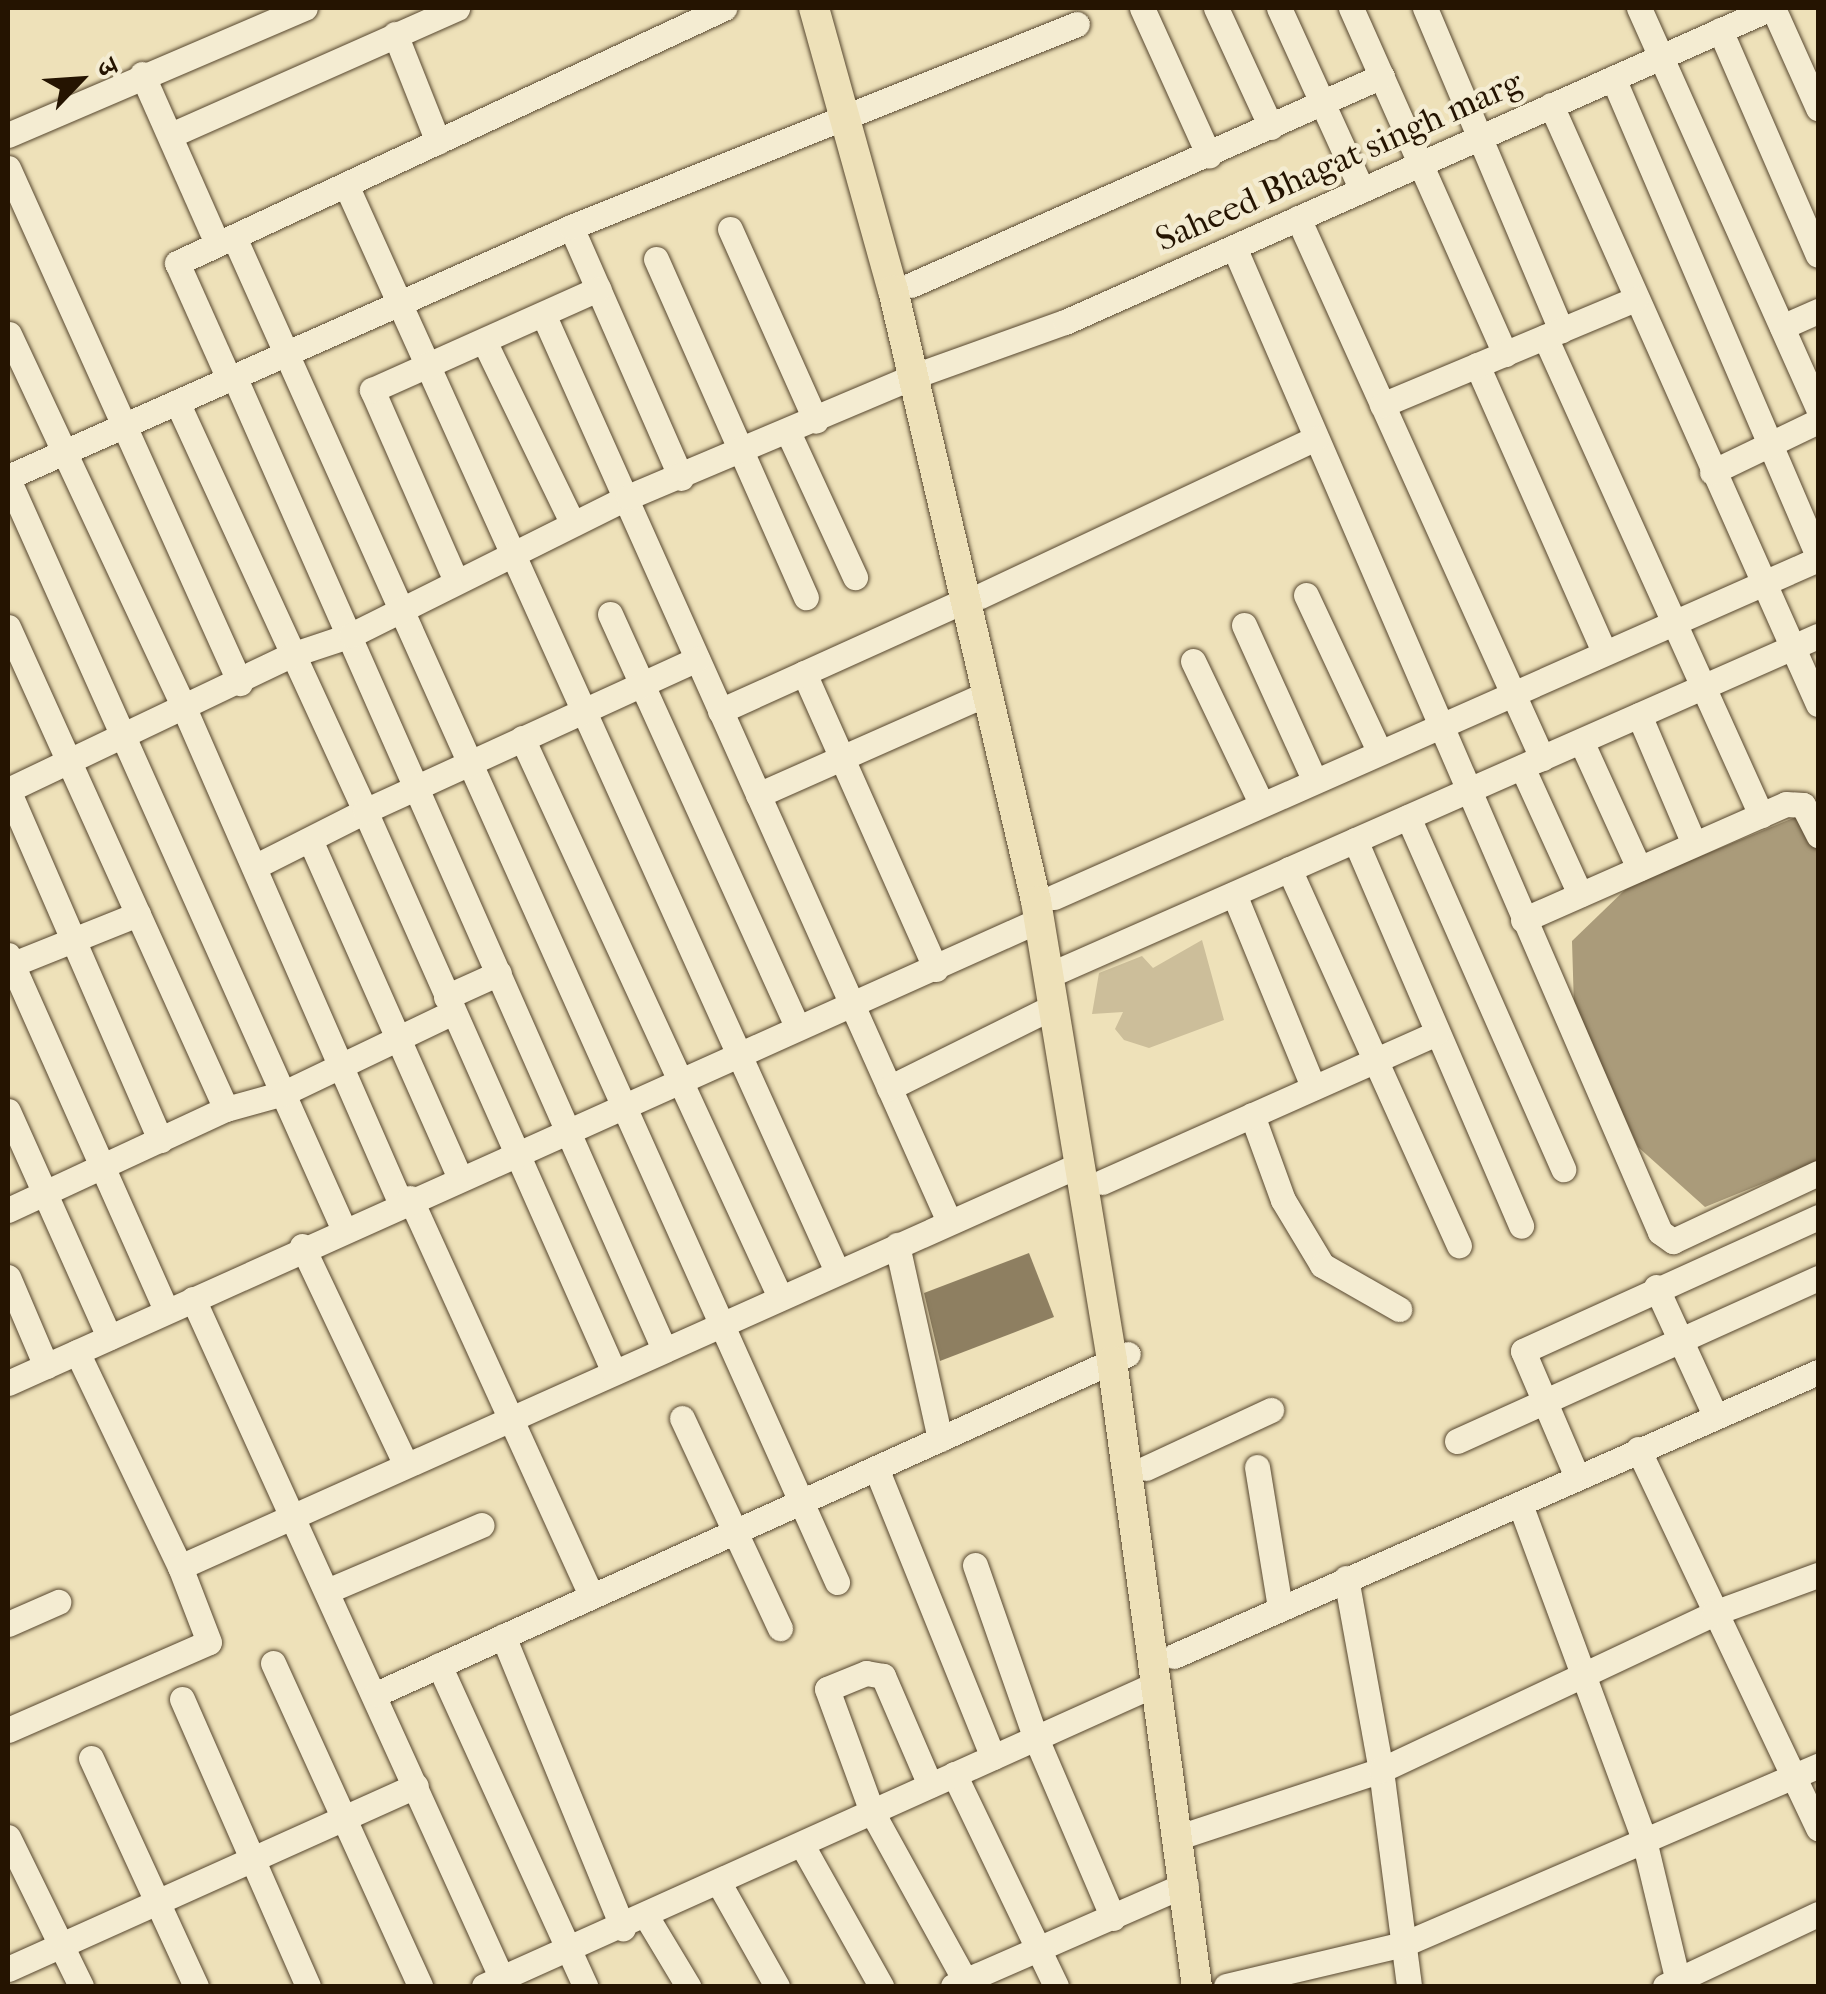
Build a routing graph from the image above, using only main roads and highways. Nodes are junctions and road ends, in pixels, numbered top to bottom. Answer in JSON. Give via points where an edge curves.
{"nodes":[{"id":1,"x":814,"y":8,"type":"edge"},
{"id":2,"x":833,"y":8,"type":"edge"},
{"id":3,"x":852,"y":112,"type":"junction"},
{"id":4,"x":923,"y":373,"type":"junction"},
{"id":5,"x":972,"y":598,"type":"junction"},
{"id":6,"x":1047,"y":909,"type":"junction"},
{"id":7,"x":1056,"y":972,"type":"junction"},
{"id":8,"x":1091,"y":1173,"type":"junction"},
{"id":9,"x":1120,"y":1357,"type":"junction"},
{"id":10,"x":1166,"y":1670,"type":"junction"},
{"id":11,"x":1187,"y":1834,"type":"junction"},
{"id":12,"x":1197,"y":1986,"type":"edge"},
{"id":13,"x":1215,"y":1986,"type":"edge"}],
"edges":[{"from":1,"to":3,"type":"main road"},
{"from":2,"to":3,"type":"main road"},
{"from":3,"to":4,"type":"main road"},
{"from":3,"to":4,"type":"main road","via":[[910,285]]},
{"from":4,"to":5,"type":"main road"},
{"from":5,"to":6,"type":"main road"},
{"from":5,"to":6,"type":"main road","via":[[986,694]]},
{"from":6,"to":7,"type":"main road"},
{"from":7,"to":8,"type":"main road"},
{"from":7,"to":8,"type":"main road","via":[[1052,1006]]},
{"from":8,"to":9,"type":"main road"},
{"from":9,"to":10,"type":"main road"},
{"from":9,"to":10,"type":"main road","via":[[1146,1468]]},
{"from":10,"to":11,"type":"main road"},
{"from":11,"to":12,"type":"main road"},
{"from":11,"to":13,"type":"main road"}]}
